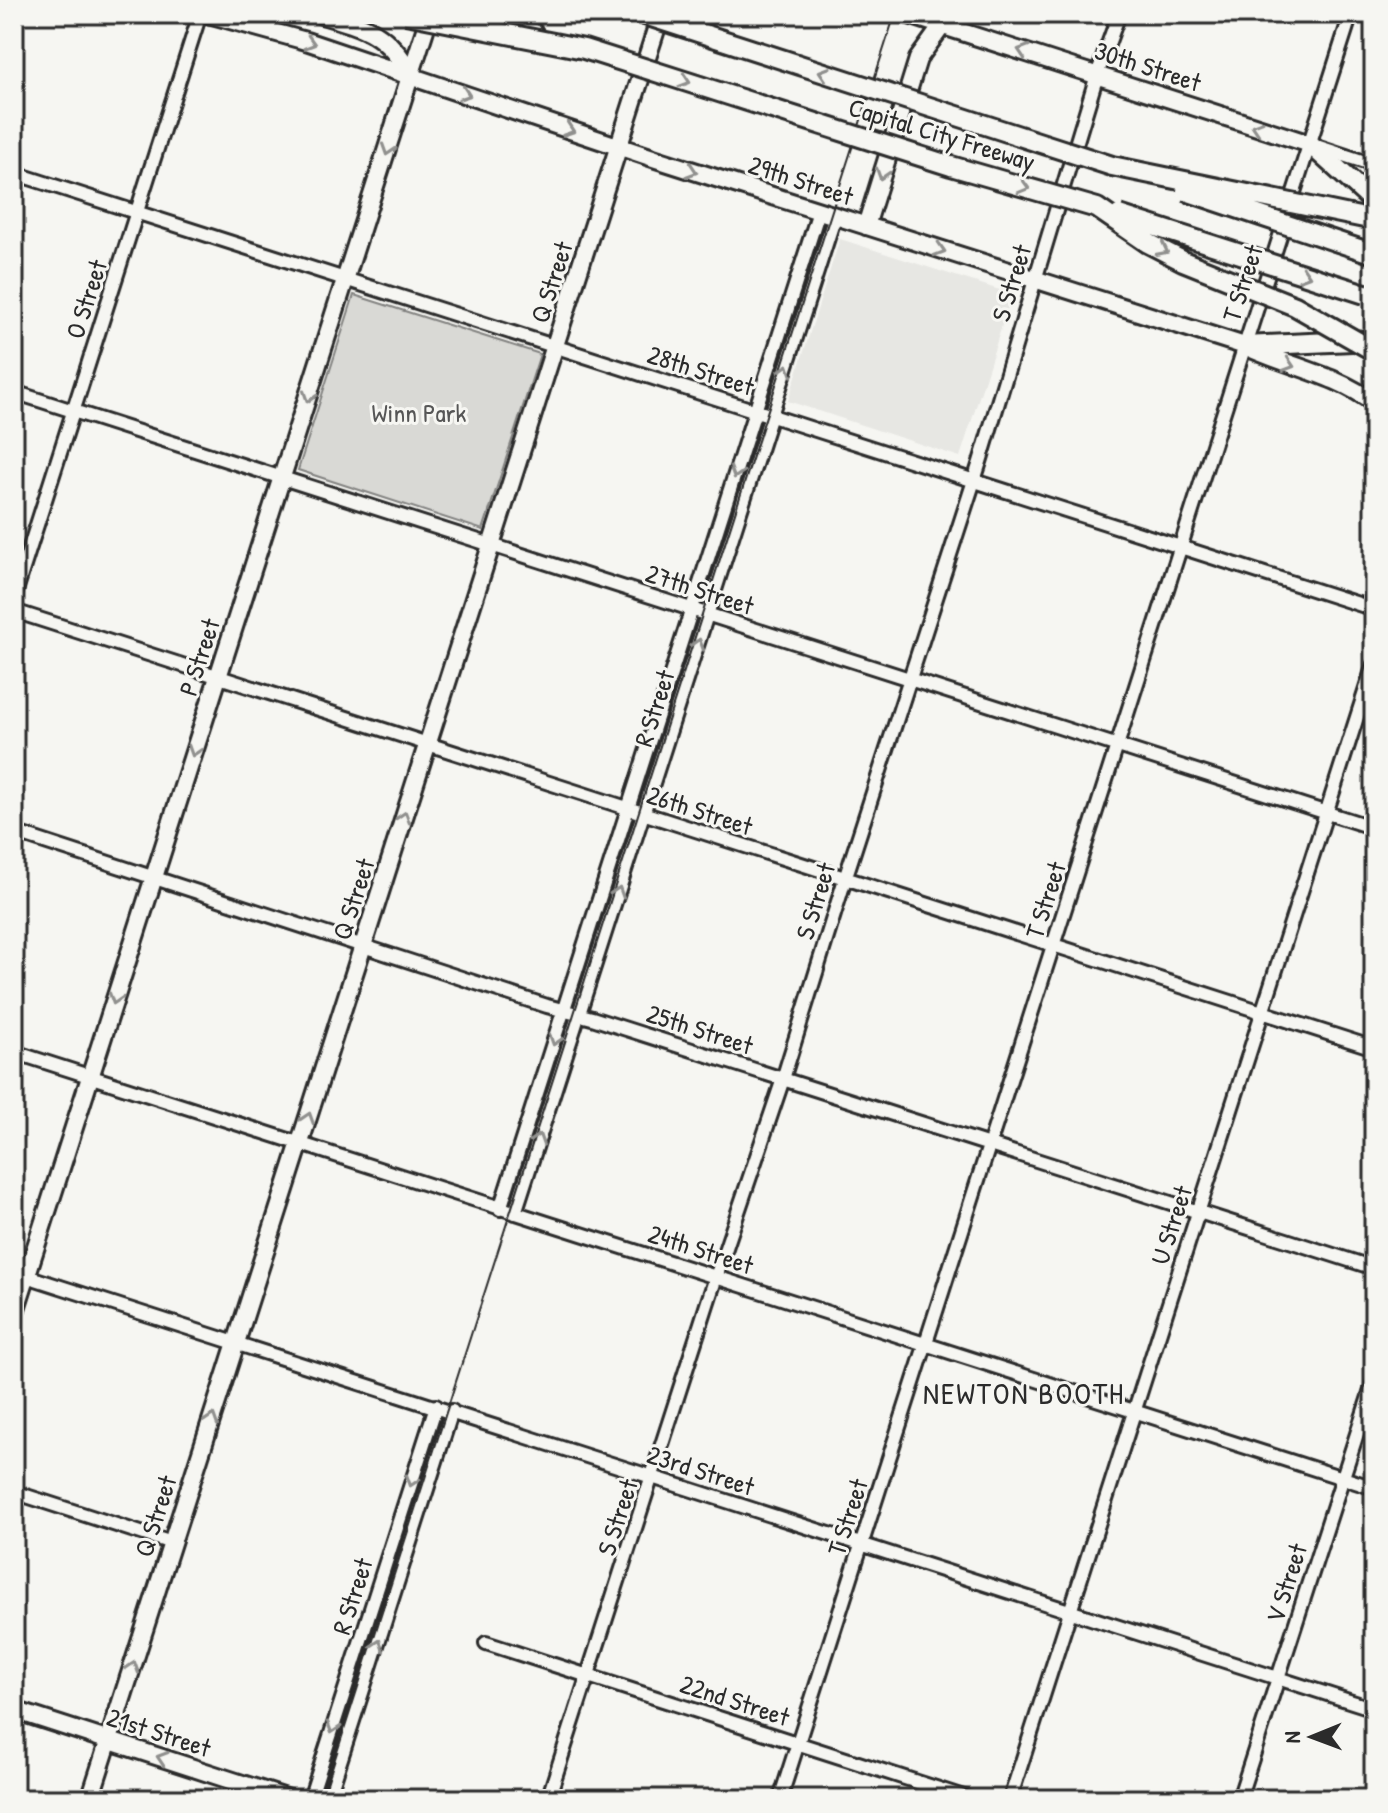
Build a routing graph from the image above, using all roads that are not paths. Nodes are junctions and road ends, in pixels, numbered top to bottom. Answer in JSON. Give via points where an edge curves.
{"nodes":[{"id":1,"x":200,"y":14,"type":"edge"},
{"id":2,"x":208,"y":14,"type":"edge"},
{"id":3,"x":322,"y":14,"type":"edge"},
{"id":4,"x":406,"y":14,"type":"edge"},
{"id":5,"x":430,"y":14,"type":"edge"},
{"id":6,"x":475,"y":14,"type":"edge"},
{"id":7,"x":642,"y":14,"type":"edge"},
{"id":8,"x":661,"y":14,"type":"edge"},
{"id":9,"x":906,"y":14,"type":"edge"},
{"id":10,"x":1119,"y":14,"type":"edge"},
{"id":11,"x":1351,"y":14,"type":"edge"},
{"id":12,"x":942,"y":26,"type":"junction"},
{"id":13,"x":584,"y":49,"type":"junction"},
{"id":14,"x":411,"y":75,"type":"junction"},
{"id":15,"x":1097,"y":75,"type":"junction"},
{"id":16,"x":1310,"y":144,"type":"junction"},
{"id":17,"x":618,"y":147,"type":"junction"},
{"id":18,"x":1374,"y":165,"type":"edge"},
{"id":19,"x":1112,"y":166,"type":"junction"},
{"id":20,"x":14,"y":173,"type":"edge"},
{"id":21,"x":1374,"y":202,"type":"edge"},
{"id":22,"x":1097,"y":208,"type":"junction"},
{"id":23,"x":137,"y":212,"type":"junction"},
{"id":24,"x":827,"y":214,"type":"junction"},
{"id":25,"x":1374,"y":220,"type":"edge"},
{"id":26,"x":866,"y":226,"type":"junction"},
{"id":27,"x":1373,"y":254,"type":"edge"},
{"id":28,"x":347,"y":280,"type":"junction"},
{"id":29,"x":1035,"y":280,"type":"junction"},
{"id":30,"x":1370,"y":295,"type":"edge"},
{"id":31,"x":1374,"y":340,"type":"edge"},
{"id":32,"x":555,"y":346,"type":"junction"},
{"id":33,"x":1245,"y":346,"type":"junction"},
{"id":34,"x":1374,"y":351,"type":"edge"},
{"id":35,"x":14,"y":392,"type":"edge"},
{"id":36,"x":1374,"y":403,"type":"edge"},
{"id":37,"x":73,"y":411,"type":"junction"},
{"id":38,"x":756,"y":411,"type":"junction"},
{"id":39,"x":771,"y":417,"type":"junction"},
{"id":40,"x":282,"y":479,"type":"junction"},
{"id":41,"x":973,"y":482,"type":"junction"},
{"id":42,"x":491,"y":546,"type":"junction"},
{"id":43,"x":1180,"y":549,"type":"junction"},
{"id":44,"x":14,"y":597,"type":"edge"},
{"id":45,"x":1374,"y":609,"type":"edge"},
{"id":46,"x":693,"y":610,"type":"junction"},
{"id":47,"x":14,"y":611,"type":"edge"},
{"id":48,"x":708,"y":615,"type":"junction"},
{"id":49,"x":1374,"y":664,"type":"edge"},
{"id":50,"x":218,"y":678,"type":"junction"},
{"id":51,"x":909,"y":679,"type":"junction"},
{"id":52,"x":428,"y":745,"type":"junction"},
{"id":53,"x":1118,"y":746,"type":"junction"},
{"id":54,"x":628,"y":810,"type":"junction"},
{"id":55,"x":1327,"y":813,"type":"junction"},
{"id":56,"x":643,"y":815,"type":"junction"},
{"id":57,"x":1374,"y":828,"type":"edge"},
{"id":58,"x":14,"y":832,"type":"edge"},
{"id":59,"x":154,"y":878,"type":"junction"},
{"id":60,"x":845,"y":879,"type":"junction"},
{"id":61,"x":363,"y":945,"type":"junction"},
{"id":62,"x":1054,"y":946,"type":"junction"},
{"id":63,"x":564,"y":1010,"type":"junction"},
{"id":64,"x":1263,"y":1013,"type":"junction"},
{"id":65,"x":579,"y":1014,"type":"junction"},
{"id":66,"x":1374,"y":1048,"type":"edge"},
{"id":67,"x":14,"y":1052,"type":"edge"},
{"id":68,"x":90,"y":1077,"type":"junction"},
{"id":69,"x":783,"y":1079,"type":"junction"},
{"id":70,"x":299,"y":1145,"type":"junction"},
{"id":71,"x":990,"y":1145,"type":"junction"},
{"id":72,"x":500,"y":1209,"type":"junction"},
{"id":73,"x":1199,"y":1211,"type":"junction"},
{"id":74,"x":515,"y":1213,"type":"junction"},
{"id":75,"x":1374,"y":1268,"type":"edge"},
{"id":76,"x":20,"y":1274,"type":"edge"},
{"id":77,"x":716,"y":1277,"type":"junction"},
{"id":78,"x":14,"y":1315,"type":"edge"},
{"id":79,"x":236,"y":1342,"type":"junction"},
{"id":80,"x":926,"y":1345,"type":"junction"},
{"id":81,"x":1374,"y":1381,"type":"edge"},
{"id":82,"x":436,"y":1406,"type":"junction"},
{"id":83,"x":452,"y":1411,"type":"junction"},
{"id":84,"x":1134,"y":1412,"type":"junction"},
{"id":85,"x":653,"y":1477,"type":"junction"},
{"id":86,"x":1343,"y":1478,"type":"junction"},
{"id":87,"x":1374,"y":1488,"type":"edge"},
{"id":88,"x":14,"y":1492,"type":"edge"},
{"id":89,"x":172,"y":1543,"type":"junction"},
{"id":90,"x":862,"y":1545,"type":"junction"},
{"id":91,"x":1070,"y":1611,"type":"junction"},
{"id":92,"x":486,"y":1643,"type":"dead end"},
{"id":93,"x":589,"y":1676,"type":"junction"},
{"id":94,"x":1279,"y":1678,"type":"junction"},
{"id":95,"x":1374,"y":1709,"type":"edge"},
{"id":96,"x":14,"y":1710,"type":"edge"},
{"id":97,"x":109,"y":1741,"type":"junction"},
{"id":98,"x":798,"y":1743,"type":"junction"},
{"id":99,"x":90,"y":1799,"type":"edge"},
{"id":100,"x":289,"y":1799,"type":"edge"},
{"id":101,"x":310,"y":1799,"type":"edge"},
{"id":102,"x":328,"y":1799,"type":"edge"},
{"id":103,"x":548,"y":1799,"type":"edge"},
{"id":104,"x":780,"y":1799,"type":"edge"},
{"id":105,"x":970,"y":1799,"type":"edge"},
{"id":106,"x":1010,"y":1799,"type":"edge"},
{"id":107,"x":1239,"y":1799,"type":"edge"}],
"edges":[{"from":1,"to":23,"type":"street","name":"O Street"},
{"from":2,"to":14,"type":"main road","name":"29th Street","one_way":true},
{"from":3,"to":14,"type":"highway","via":[[378,34],[398,52]]},
{"from":4,"to":13,"type":"highway","bridge":true},
{"from":5,"to":14,"type":"main road","name":"P Street"},
{"from":6,"to":13,"type":"highway","name":"Capital City Freeway","bridge":true},
{"from":19,"to":7,"type":"highway","name":"Capital City Freeway","one_way":true,"bridge":true},
{"from":8,"to":17,"type":"main road","name":"Q Street"},
{"from":9,"to":12,"type":"main road","name":"30th Street"},
{"from":10,"to":15,"type":"street","name":"S Street"},
{"from":11,"to":16,"type":"street","name":"T Street"},
{"from":15,"to":12,"type":"main road","name":"30th Street","one_way":true},
{"from":12,"to":26,"type":"main road","one_way":true,"via":[[918,59]]},
{"from":13,"to":22,"type":"highway","name":"Capital City Freeway","one_way":true,"bridge":true},
{"from":14,"to":17,"type":"main road","name":"29th Street","one_way":true},
{"from":14,"to":28,"type":"main road","name":"P Street","one_way":true},
{"from":16,"to":15,"type":"main road","name":"30th Street","one_way":true},
{"from":15,"to":29,"type":"street","name":"S Street"},
{"from":16,"to":18,"type":"street","name":"30th Street"},
{"from":16,"to":21,"type":"highway"},
{"from":16,"to":33,"type":"street","name":"T Street"},
{"from":17,"to":24,"type":"main road","name":"29th Street","one_way":true},
{"from":17,"to":32,"type":"main road","name":"Q Street"},
{"from":19,"to":25,"type":"highway","name":"Capital City Freeway","bridge":true},
{"from":19,"to":27,"type":"highway","bridge":true},
{"from":20,"to":23,"type":"street","name":"28th Street"},
{"from":22,"to":30,"type":"highway","one_way":true,"bridge":true},
{"from":22,"to":34,"type":"highway","name":"Capital City Freeway","one_way":true,"bridge":true,"via":[[1171,255],[1295,306]]},
{"from":23,"to":28,"type":"street","name":"28th Street"},
{"from":23,"to":37,"type":"street","name":"O Street"},
{"from":24,"to":26,"type":"main road","name":"29th Street"},
{"from":24,"to":38,"type":"street","name":"R Street"},
{"from":39,"to":24,"type":"street","name":"R Street","one_way":true},
{"from":26,"to":29,"type":"main road","name":"29th Street","one_way":true},
{"from":28,"to":32,"type":"street","name":"28th Street"},
{"from":28,"to":40,"type":"main road","name":"P Street","one_way":true},
{"from":29,"to":33,"type":"main road","name":"29th Street"},
{"from":29,"to":41,"type":"street","name":"S Street"},
{"from":31,"to":33,"type":"highway"},
{"from":32,"to":38,"type":"street","name":"28th Street"},
{"from":32,"to":42,"type":"main road","name":"Q Street"},
{"from":33,"to":36,"type":"main road","name":"29th Street","one_way":true,"via":[[1335,380]]},
{"from":33,"to":43,"type":"street","name":"T Street"},
{"from":35,"to":37,"type":"street","name":"27th Street"},
{"from":37,"to":40,"type":"street","name":"27th Street"},
{"from":37,"to":44,"type":"street","name":"O Street"},
{"from":38,"to":39,"type":"street","name":"28th Street"},
{"from":38,"to":46,"type":"street","name":"R Street","one_way":true},
{"from":39,"to":41,"type":"street","name":"28th Street"},
{"from":39,"to":48,"type":"street","name":"R Street"},
{"from":40,"to":42,"type":"street","name":"27th Street"},
{"from":40,"to":50,"type":"main road","name":"P Street"},
{"from":41,"to":43,"type":"street","name":"28th Street"},
{"from":41,"to":51,"type":"street","name":"S Street"},
{"from":42,"to":46,"type":"street","name":"27th Street"},
{"from":42,"to":52,"type":"main road","name":"Q Street"},
{"from":43,"to":45,"type":"street","name":"28th Street"},
{"from":43,"to":53,"type":"street","name":"T Street"},
{"from":46,"to":48,"type":"street","name":"27th Street"},
{"from":46,"to":54,"type":"street","name":"R Street"},
{"from":47,"to":50,"type":"street","name":"26th Street"},
{"from":48,"to":51,"type":"street","name":"27th Street"},
{"from":56,"to":48,"type":"street","name":"R Street","one_way":true},
{"from":49,"to":55,"type":"street","name":"U Street"},
{"from":50,"to":52,"type":"street","name":"26th Street"},
{"from":50,"to":59,"type":"main road","name":"P Street","one_way":true},
{"from":51,"to":53,"type":"street","name":"27th Street"},
{"from":51,"to":60,"type":"street","name":"S Street"},
{"from":52,"to":54,"type":"street","name":"26th Street"},
{"from":61,"to":52,"type":"main road","name":"Q Street","one_way":true},
{"from":53,"to":55,"type":"street","name":"27th Street"},
{"from":53,"to":62,"type":"street","name":"T Street"},
{"from":54,"to":56,"type":"street","name":"26th Street"},
{"from":54,"to":63,"type":"street","name":"R Street"},
{"from":55,"to":57,"type":"street","name":"27th Street"},
{"from":55,"to":64,"type":"street","name":"U Street"},
{"from":56,"to":60,"type":"street","name":"26th Street"},
{"from":65,"to":56,"type":"street","name":"R Street","one_way":true},
{"from":58,"to":59,"type":"street","name":"25th Street"},
{"from":59,"to":61,"type":"street","name":"25th Street"},
{"from":59,"to":68,"type":"main road","name":"P Street","one_way":true},
{"from":60,"to":62,"type":"street","name":"26th Street"},
{"from":60,"to":69,"type":"street","name":"S Street"},
{"from":61,"to":63,"type":"street","name":"25th Street"},
{"from":70,"to":61,"type":"main road","name":"Q Street","one_way":true},
{"from":62,"to":64,"type":"street","name":"26th Street"},
{"from":62,"to":71,"type":"street","name":"T Street"},
{"from":63,"to":65,"type":"street","name":"25th Street"},
{"from":63,"to":72,"type":"street","name":"R Street","one_way":true},
{"from":64,"to":66,"type":"street","name":"26th Street"},
{"from":64,"to":73,"type":"street","name":"U Street"},
{"from":65,"to":69,"type":"street","name":"25th Street"},
{"from":74,"to":65,"type":"street","name":"R Street","one_way":true},
{"from":67,"to":68,"type":"street","name":"24th Street"},
{"from":68,"to":70,"type":"street","name":"24th Street"},
{"from":68,"to":76,"type":"main road","name":"P Street"},
{"from":69,"to":71,"type":"street","name":"25th Street"},
{"from":69,"to":77,"type":"street","name":"S Street"},
{"from":70,"to":72,"type":"street","name":"24th Street"},
{"from":70,"to":79,"type":"main road","name":"Q Street"},
{"from":71,"to":73,"type":"street","name":"25th Street"},
{"from":71,"to":80,"type":"street","name":"T Street"},
{"from":72,"to":74,"type":"street","name":"24th Street"},
{"from":73,"to":75,"type":"street","name":"25th Street"},
{"from":73,"to":84,"type":"street","name":"U Street"},
{"from":74,"to":77,"type":"street","name":"24th Street"},
{"from":76,"to":78,"type":"main road","name":"P Street"},
{"from":76,"to":79,"type":"street","name":"23rd Street"},
{"from":77,"to":80,"type":"street","name":"24th Street"},
{"from":77,"to":85,"type":"street","name":"S Street"},
{"from":79,"to":82,"type":"street","name":"23rd Street"},
{"from":89,"to":79,"type":"main road","name":"Q Street","one_way":true},
{"from":80,"to":84,"type":"street","name":"24th Street"},
{"from":80,"to":90,"type":"street","name":"T Street"},
{"from":81,"to":86,"type":"street","name":"V Street"},
{"from":82,"to":83,"type":"street","name":"23rd Street"},
{"from":82,"to":101,"type":"street","name":"R Street","one_way":true},
{"from":83,"to":85,"type":"street","name":"23rd Street"},
{"from":102,"to":83,"type":"street","name":"R Street","one_way":true},
{"from":84,"to":86,"type":"street","name":"24th Street"},
{"from":84,"to":91,"type":"street","name":"U Street"},
{"from":85,"to":90,"type":"street","name":"23rd Street"},
{"from":85,"to":93,"type":"street","name":"S Street"},
{"from":86,"to":87,"type":"street","name":"24th Street"},
{"from":86,"to":94,"type":"street","name":"V Street"},
{"from":88,"to":89,"type":"street"},
{"from":97,"to":89,"type":"main road","name":"Q Street","one_way":true},
{"from":90,"to":91,"type":"street","name":"23rd Street"},
{"from":90,"to":98,"type":"street","name":"T Street"},
{"from":91,"to":94,"type":"street","name":"23rd Street"},
{"from":91,"to":106,"type":"street","name":"U Street"},
{"from":92,"to":93,"type":"street","name":"22nd Street"},
{"from":93,"to":98,"type":"street","name":"22nd Street"},
{"from":93,"to":103,"type":"street","name":"S Street"},
{"from":94,"to":95,"type":"street","name":"23rd Street"},
{"from":94,"to":107,"type":"street","name":"V Street"},
{"from":96,"to":97,"type":"main road","name":"21st Street"},
{"from":97,"to":99,"type":"main road","name":"Q Street"},
{"from":100,"to":97,"type":"main road","name":"21st Street","one_way":true},
{"from":98,"to":104,"type":"street","name":"T Street"},
{"from":98,"to":105,"type":"street","name":"22nd Street"}]}
